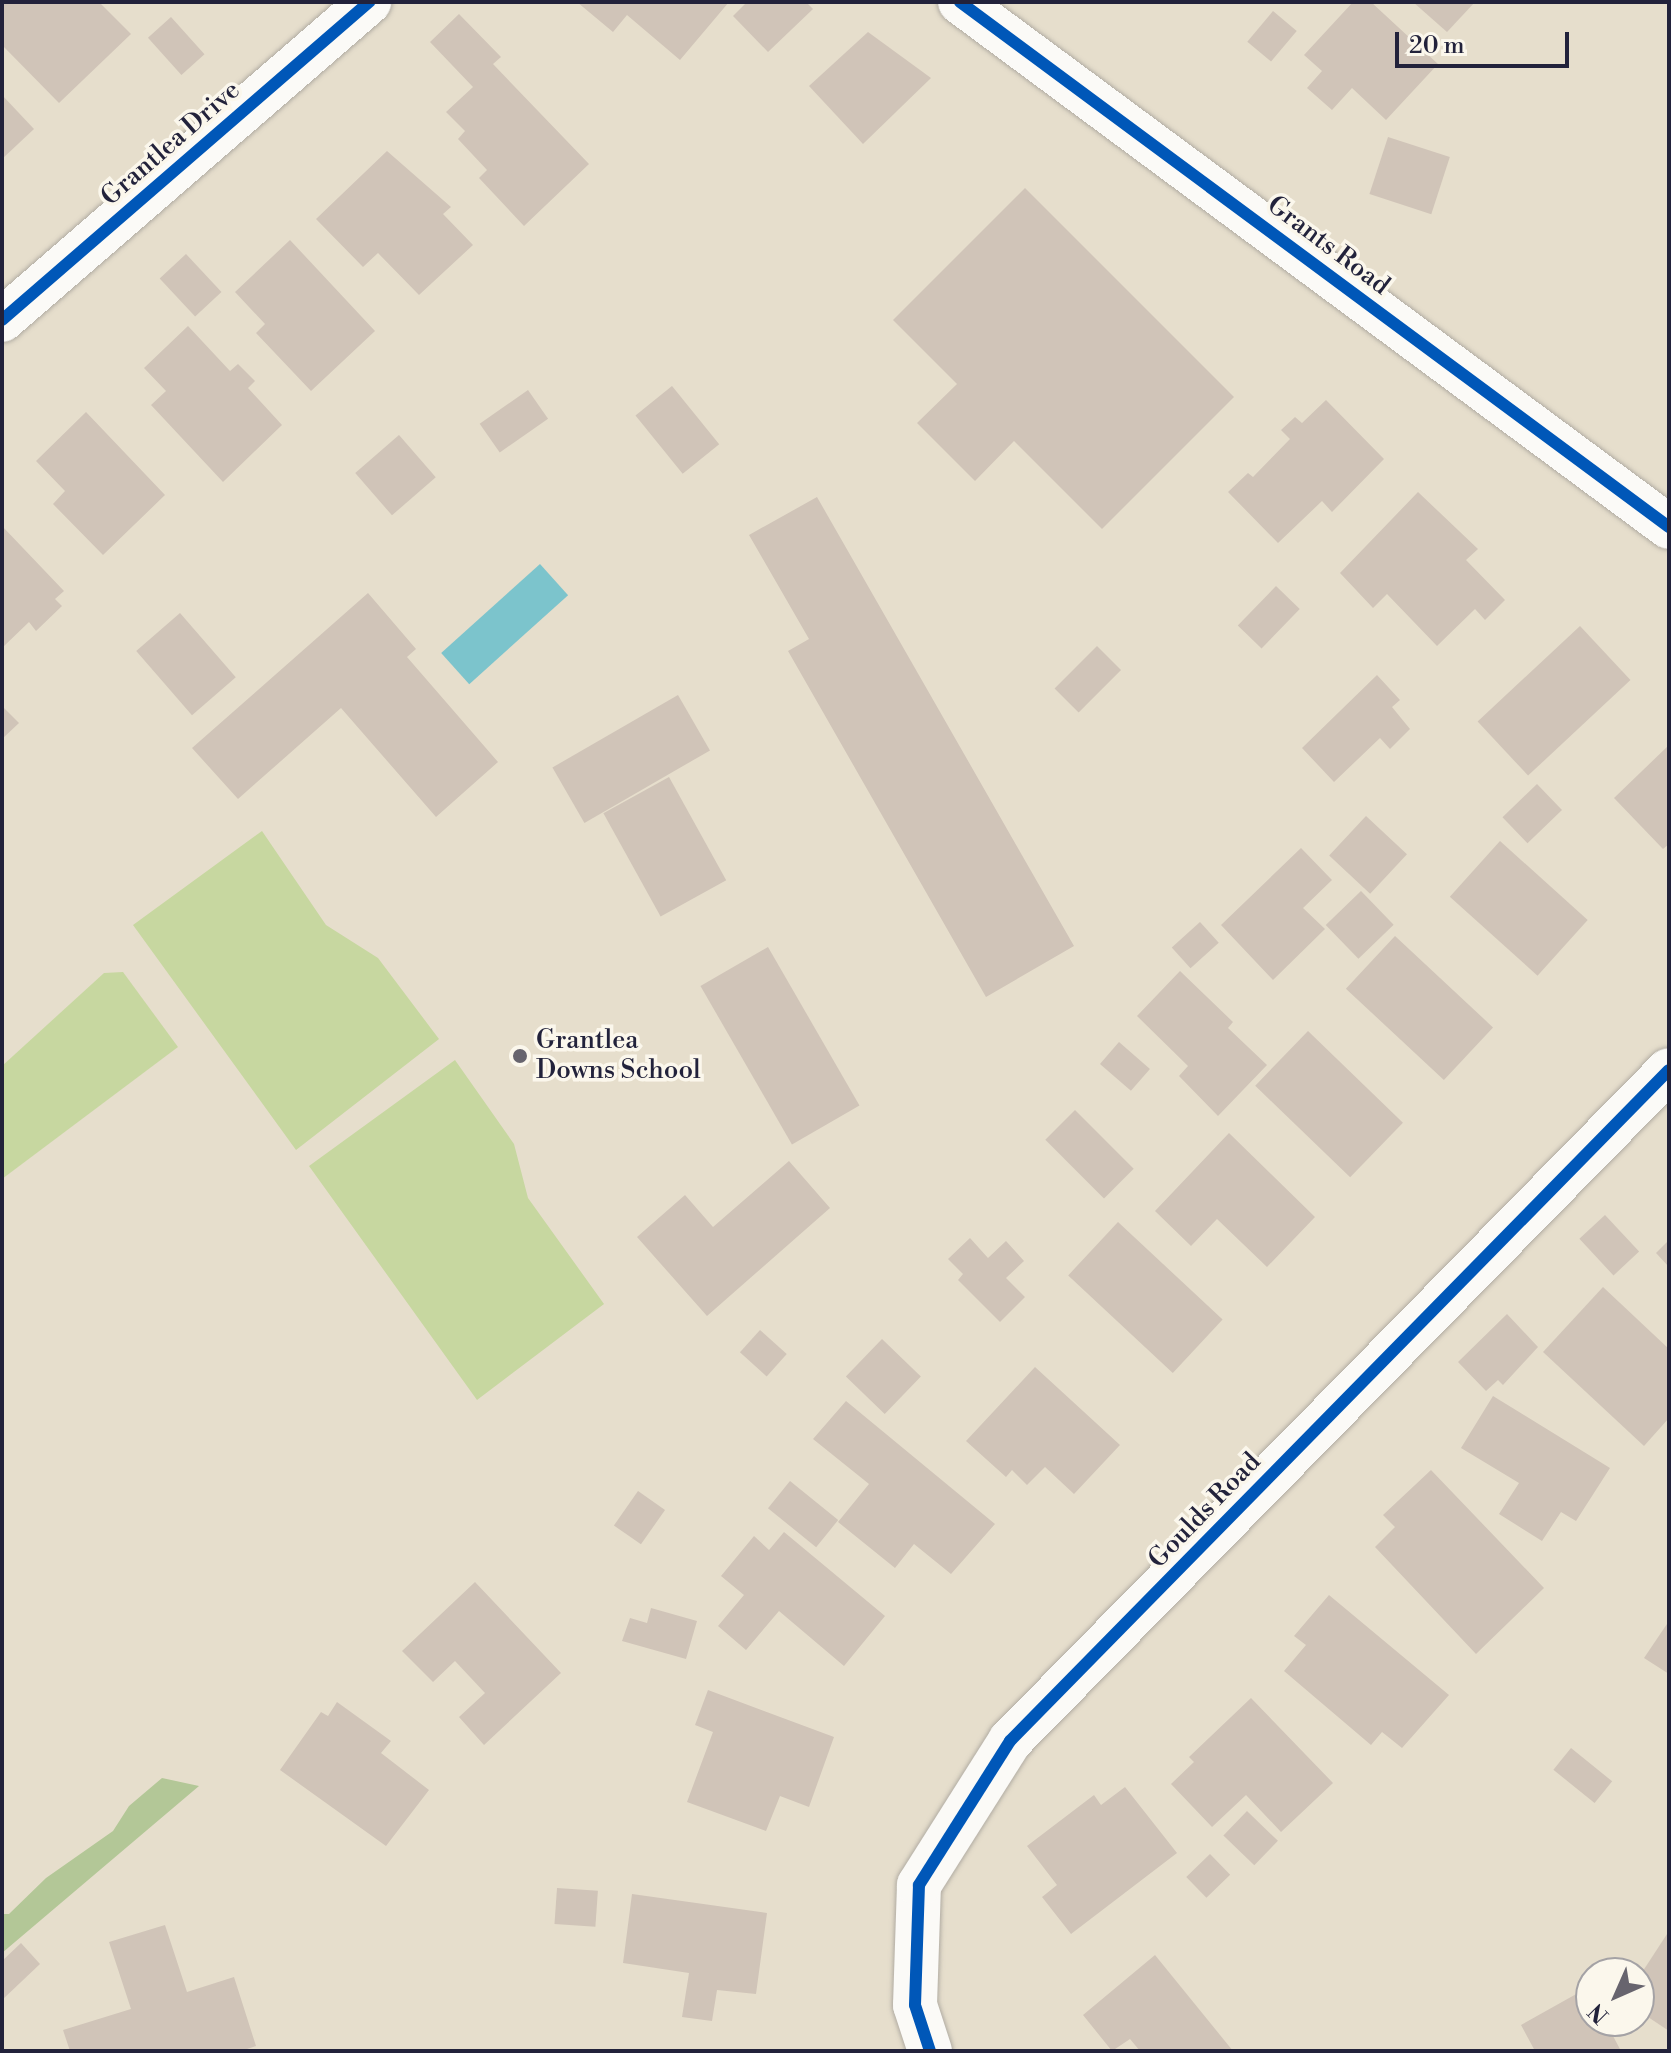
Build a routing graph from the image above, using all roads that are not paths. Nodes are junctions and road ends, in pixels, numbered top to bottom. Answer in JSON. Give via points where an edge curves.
{"nodes":[{"id":1,"x":369,"y":2,"type":"edge"},
{"id":2,"x":960,"y":2,"type":"edge"},
{"id":3,"x":2,"y":320,"type":"edge"},
{"id":4,"x":1669,"y":527,"type":"edge"},
{"id":5,"x":1669,"y":1070,"type":"edge"},
{"id":6,"x":930,"y":2051,"type":"edge"}],
"edges":[{"from":1,"to":3,"type":"street","name":"Grantlea Drive"},
{"from":2,"to":4,"type":"street","name":"Grants Road"},
{"from":5,"to":6,"type":"street","name":"Goulds Road","via":[[1010,1741],[919,1885],[915,2005]]}]}
